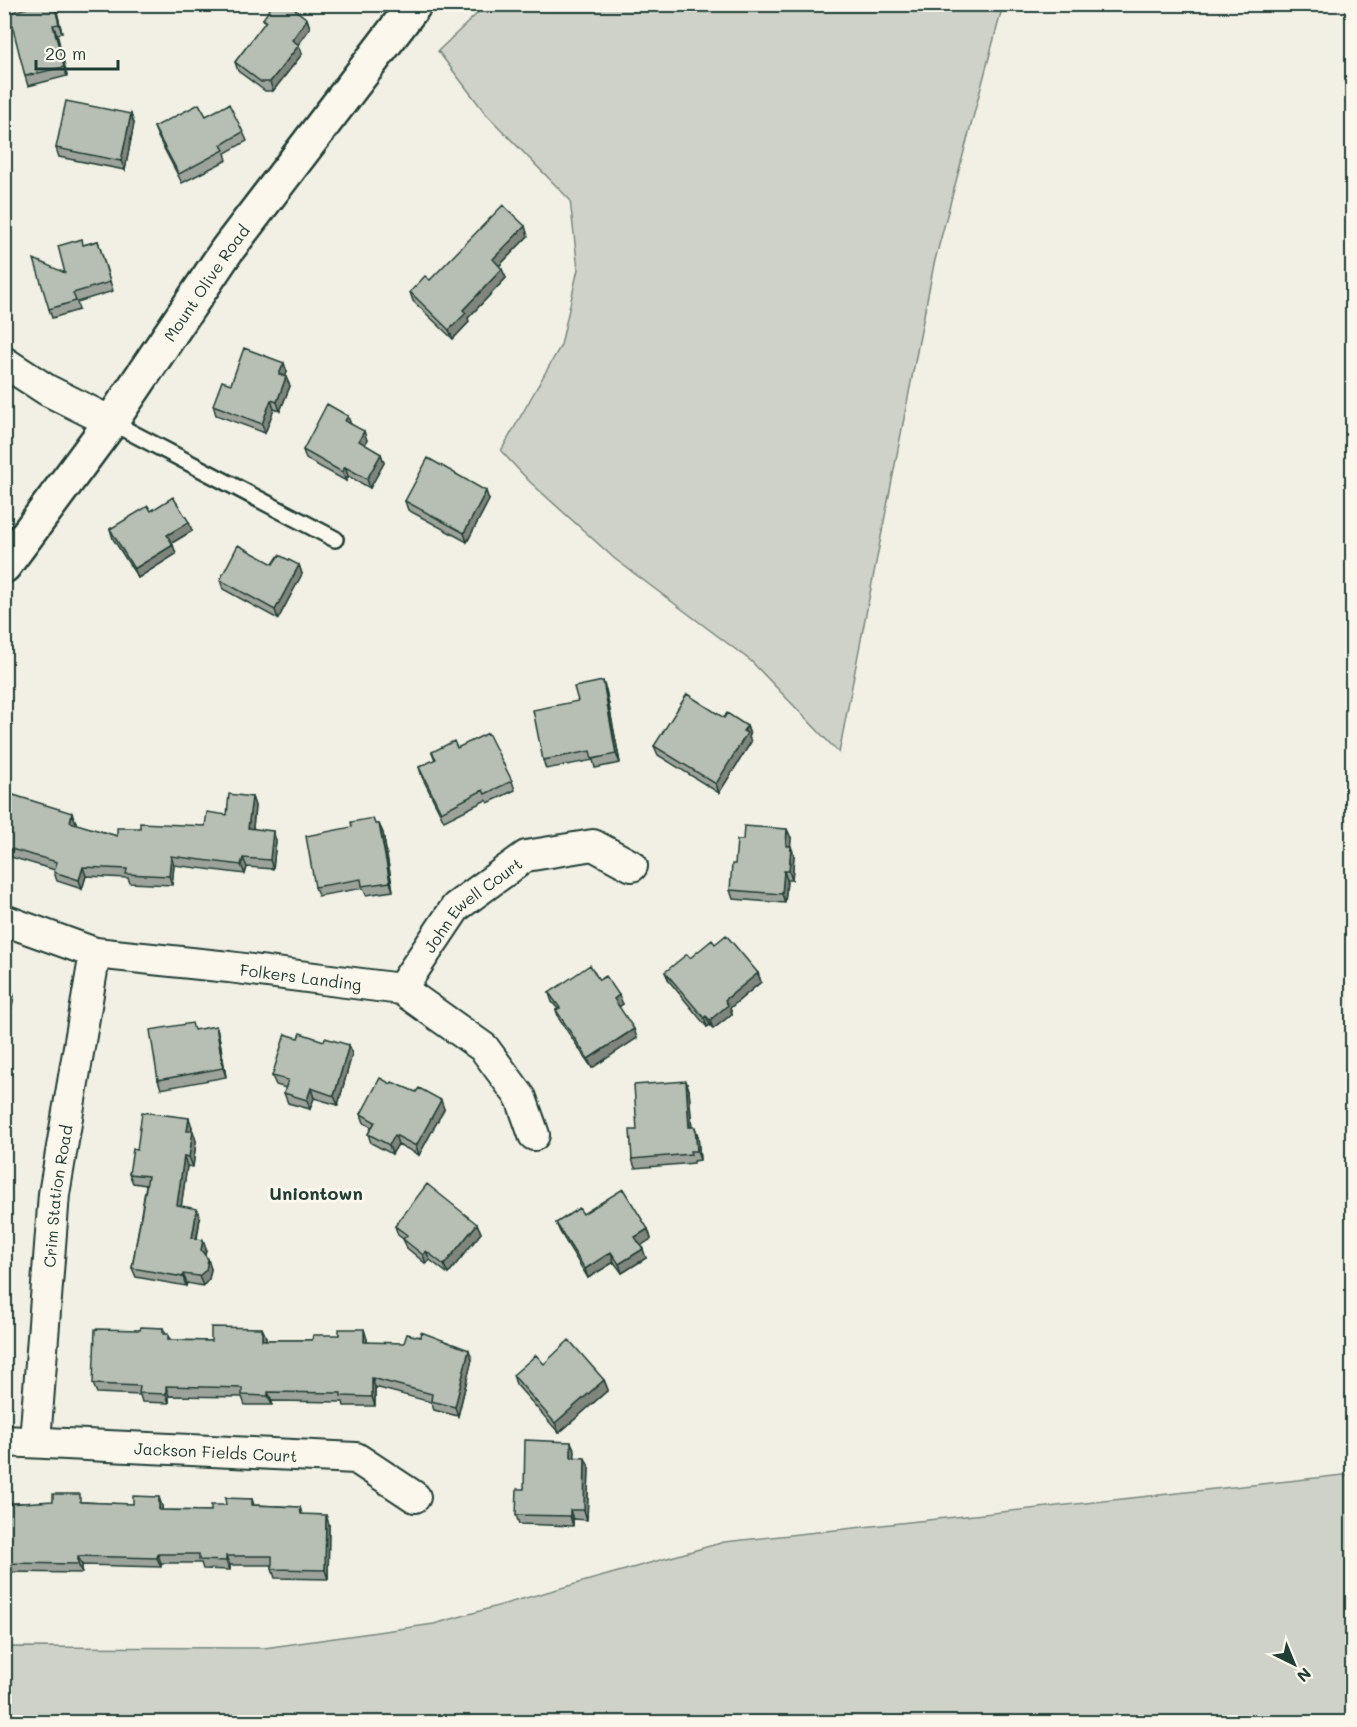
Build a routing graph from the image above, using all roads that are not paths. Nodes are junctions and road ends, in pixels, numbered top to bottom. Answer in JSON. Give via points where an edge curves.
{"nodes":[{"id":1,"x":415,"y":4,"type":"edge"},
{"id":2,"x":4,"y":362,"type":"edge"},
{"id":3,"x":111,"y":422,"type":"junction"},
{"id":4,"x":335,"y":539,"type":"dead end"},
{"id":5,"x":4,"y":566,"type":"edge"},
{"id":6,"x":632,"y":866,"type":"dead end"},
{"id":7,"x":4,"y":920,"type":"edge"},
{"id":8,"x":95,"y":953,"type":"junction"},
{"id":9,"x":401,"y":989,"type":"junction"},
{"id":10,"x":534,"y":1135,"type":"dead end"},
{"id":11,"x":4,"y":1441,"type":"edge"},
{"id":12,"x":35,"y":1441,"type":"junction"},
{"id":13,"x":415,"y":1497,"type":"dead end"}],
"edges":[{"from":1,"to":3,"type":"street","name":"Mount Olive Road","via":[[227,250]]},
{"from":2,"to":3,"type":"street","via":[[47,390]]},
{"from":3,"to":4,"type":"lane"},
{"from":3,"to":5,"type":"street","name":"Mount Olive Road"},
{"from":6,"to":9,"type":"street","name":"John Ewell Court","via":[[593,845],[526,856],[456,907]]},
{"from":7,"to":8,"type":"street","name":"Folkers Landing"},
{"from":8,"to":9,"type":"street","name":"Folkers Landing"},
{"from":8,"to":12,"type":"street","name":"Crim Station Road","via":[[54,1194]]},
{"from":9,"to":10,"type":"street","name":"Folkers Landing","via":[[484,1048],[521,1098]]},
{"from":11,"to":12,"type":"street","name":"Jackson Fields Court"},
{"from":12,"to":13,"type":"street","name":"Jackson Fields Court","via":[[356,1458]]}]}
